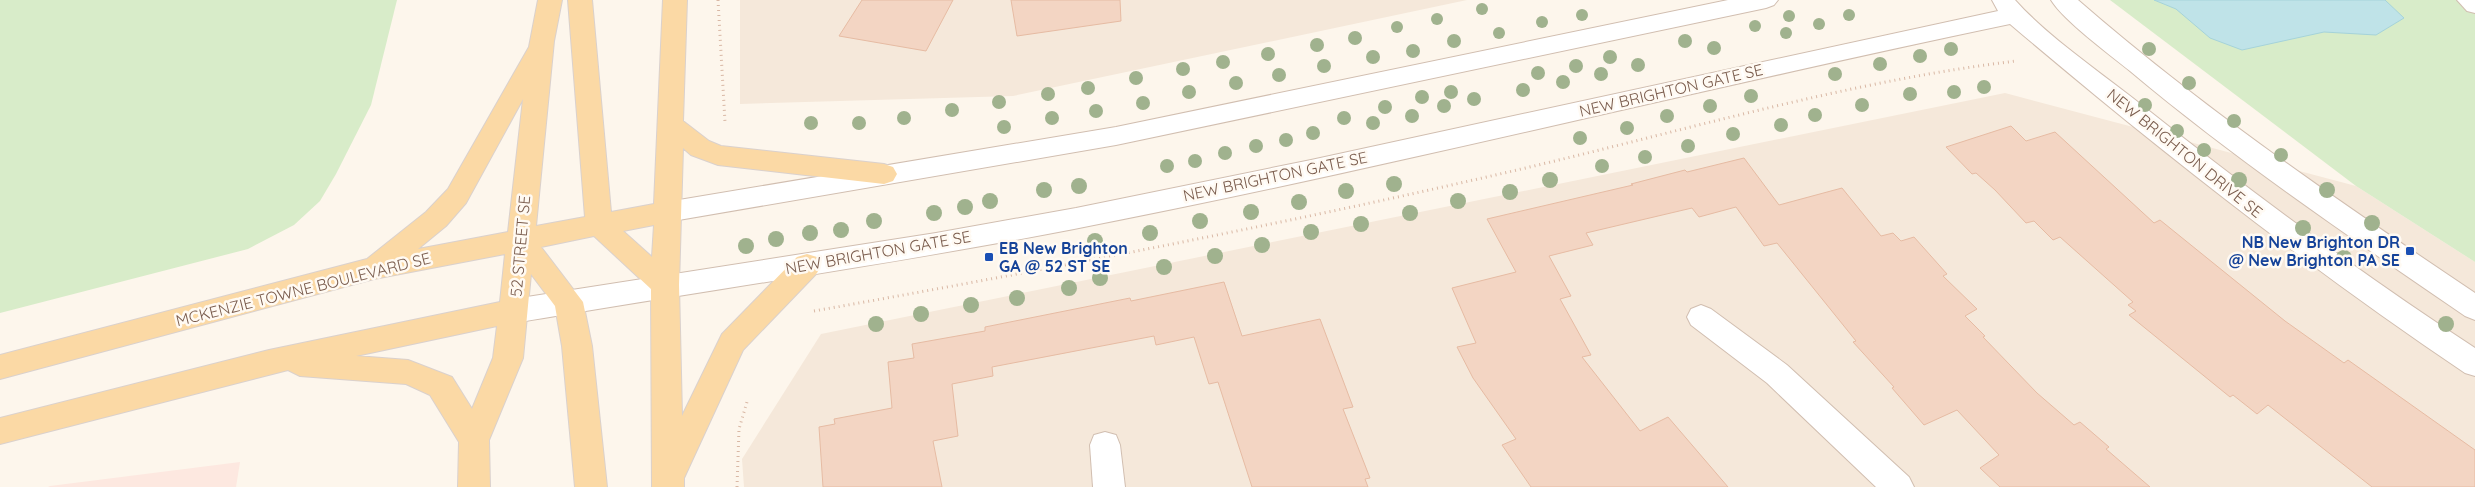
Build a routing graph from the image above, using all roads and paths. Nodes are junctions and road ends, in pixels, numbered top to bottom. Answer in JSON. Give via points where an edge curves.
{"nodes":[{"id":1,"x":550,"y":0,"type":"edge"},
{"id":2,"x":580,"y":0,"type":"edge"},
{"id":3,"x":675,"y":0,"type":"edge"},
{"id":4,"x":718,"y":0,"type":"edge"},
{"id":5,"x":1766,"y":0,"type":"edge"},
{"id":6,"x":2064,"y":0,"type":"edge"},
{"id":7,"x":2469,"y":0,"type":"edge"},
{"id":8,"x":2013,"y":5,"type":"edge"},
{"id":9,"x":2475,"y":5,"type":"edge"},
{"id":10,"x":542,"y":41,"type":"junction"},
{"id":11,"x":2021,"y":56,"type":"dead end"},
{"id":12,"x":672,"y":126,"type":"junction"},
{"id":13,"x":726,"y":129,"type":"dead end"},
{"id":14,"x":884,"y":174,"type":"junction"},
{"id":15,"x":667,"y":212,"type":"junction"},
{"id":16,"x":600,"y":225,"type":"junction"},
{"id":17,"x":520,"y":240,"type":"junction"},
{"id":18,"x":807,"y":265,"type":"junction"},
{"id":19,"x":374,"y":268,"type":"junction"},
{"id":20,"x":665,"y":285,"type":"junction"},
{"id":21,"x":568,"y":302,"type":"junction"},
{"id":22,"x":2475,"y":308,"type":"edge"},
{"id":23,"x":514,"y":311,"type":"junction"},
{"id":24,"x":812,"y":312,"type":"dead end"},
{"id":25,"x":1701,"y":317,"type":"dead end"},
{"id":26,"x":269,"y":362,"type":"junction"},
{"id":27,"x":2475,"y":364,"type":"edge"},
{"id":28,"x":0,"y":367,"type":"edge"},
{"id":29,"x":750,"y":393,"type":"dead end"},
{"id":30,"x":0,"y":431,"type":"edge"},
{"id":31,"x":474,"y":440,"type":"junction"},
{"id":32,"x":1105,"y":446,"type":"dead end"},
{"id":33,"x":668,"y":483,"type":"edge"},
{"id":34,"x":474,"y":487,"type":"edge"},
{"id":35,"x":591,"y":487,"type":"edge"},
{"id":36,"x":737,"y":487,"type":"edge"},
{"id":37,"x":1109,"y":487,"type":"edge"},
{"id":38,"x":1898,"y":487,"type":"edge"}],
"edges":[{"from":1,"to":10,"type":"main road","name":"52 STREET SE"},
{"from":2,"to":16,"type":"main road"},
{"from":3,"to":12,"type":"main road"},
{"from":4,"to":13,"type":"path"},
{"from":5,"to":14,"type":"street","via":[[1116,136]]},
{"from":6,"to":22,"type":"street","via":[[2166,89],[2343,220]]},
{"from":7,"to":9,"type":"street"},
{"from":8,"to":18,"type":"street","name":"NEW BRIGHTON GATE SE","via":[[1539,120],[1095,214]]},
{"from":8,"to":27,"type":"street","name":"NEW BRIGHTON DRIVE SE","via":[[2248,204],[2385,304]]},
{"from":10,"to":17,"type":"main road","name":"52 STREET SE"},
{"from":10,"to":19,"type":"main road","via":[[457,196],[436,219]]},
{"from":11,"to":24,"type":"path","via":[[2015,61],[1942,70],[1848,89],[1504,173],[1303,216],[1005,277]]},
{"from":12,"to":14,"type":"main road","via":[[700,148],[718,155]]},
{"from":12,"to":15,"type":"main road"},
{"from":14,"to":15,"type":"street"},
{"from":15,"to":16,"type":"main road","name":"MCKENZIE TOWNE BOULEVARD SE"},
{"from":15,"to":20,"type":"main road"},
{"from":16,"to":17,"type":"main road","name":"MCKENZIE TOWNE BOULEVARD SE"},
{"from":16,"to":20,"type":"main road"},
{"from":17,"to":19,"type":"main road","name":"MCKENZIE TOWNE BOULEVARD SE"},
{"from":17,"to":21,"type":"main road"},
{"from":17,"to":23,"type":"main road","name":"52 STREET SE"},
{"from":18,"to":20,"type":"street","name":"NEW BRIGHTON GATE SE"},
{"from":18,"to":33,"type":"main road","via":[[732,342]]},
{"from":19,"to":28,"type":"main road","name":"MCKENZIE TOWNE BOULEVARD SE"},
{"from":20,"to":21,"type":"street","name":"NEW BRIGHTON GATE SE"},
{"from":20,"to":33,"type":"main road"},
{"from":21,"to":23,"type":"street","name":"NEW BRIGHTON GATE SE"},
{"from":21,"to":35,"type":"main road","via":[[577,346]]},
{"from":23,"to":26,"type":"main road"},
{"from":23,"to":31,"type":"main road","name":"52 STREET SE","via":[[508,358]]},
{"from":25,"to":38,"type":"street","via":[[1777,374]]},
{"from":26,"to":30,"type":"main road"},
{"from":26,"to":31,"type":"main road","via":[[408,372],[440,386]]},
{"from":29,"to":36,"type":"path","via":[[739,429]]},
{"from":31,"to":34,"type":"main road","name":"52 STREET SE"},
{"from":32,"to":37,"type":"street"}]}
